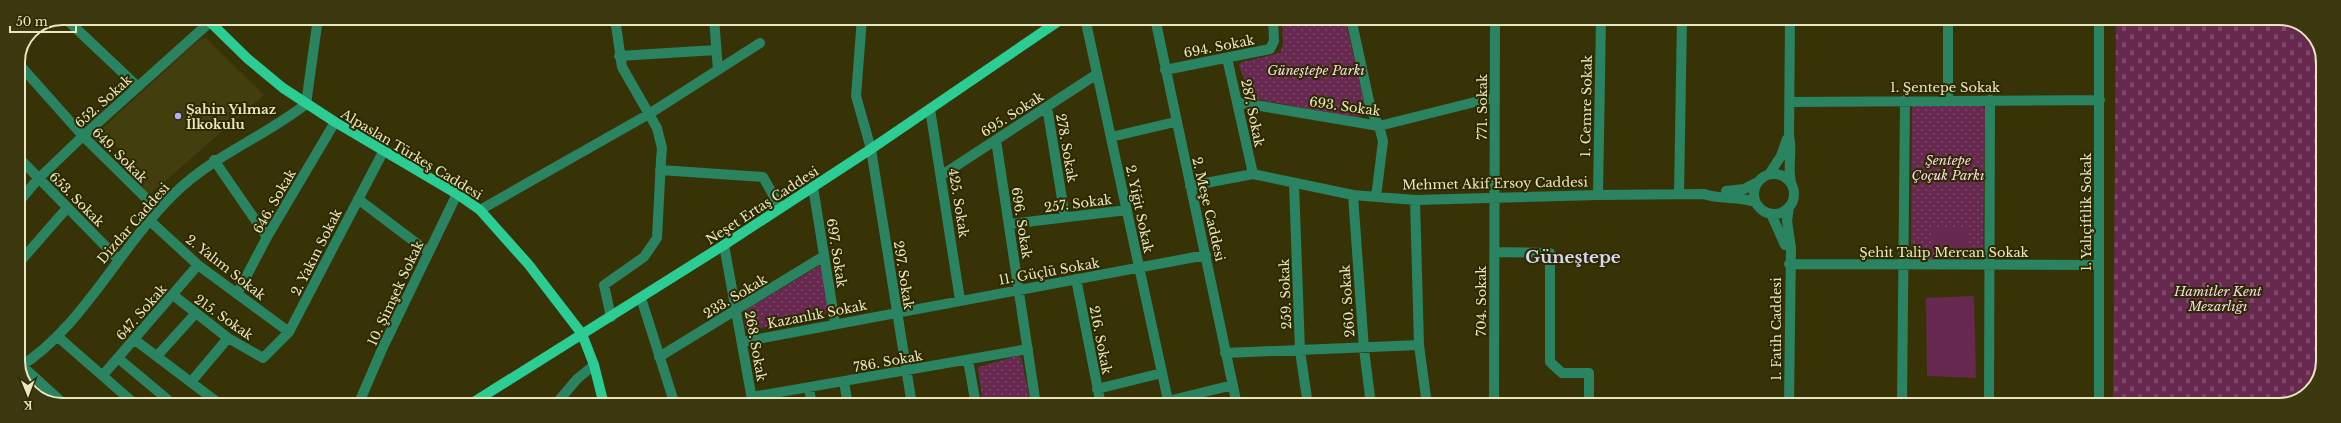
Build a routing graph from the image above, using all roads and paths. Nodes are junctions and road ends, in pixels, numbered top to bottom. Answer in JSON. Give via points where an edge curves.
{"nodes":[{"id":1,"x":72,"y":25,"type":"edge"},
{"id":2,"x":203,"y":25,"type":"edge"},
{"id":3,"x":213,"y":25,"type":"edge"},
{"id":4,"x":316,"y":25,"type":"edge"},
{"id":5,"x":616,"y":25,"type":"edge"},
{"id":6,"x":714,"y":25,"type":"edge"},
{"id":7,"x":861,"y":25,"type":"edge"},
{"id":8,"x":1053,"y":25,"type":"edge"},
{"id":9,"x":1086,"y":25,"type":"edge"},
{"id":10,"x":1156,"y":25,"type":"edge"},
{"id":11,"x":1273,"y":25,"type":"edge"},
{"id":12,"x":1355,"y":25,"type":"edge"},
{"id":13,"x":1495,"y":25,"type":"edge"},
{"id":14,"x":1601,"y":25,"type":"edge"},
{"id":15,"x":1682,"y":25,"type":"edge"},
{"id":16,"x":1790,"y":25,"type":"edge"},
{"id":17,"x":1948,"y":25,"type":"edge"},
{"id":18,"x":2099,"y":25,"type":"edge"},
{"id":19,"x":760,"y":43,"type":"dead end"},
{"id":20,"x":716,"y":50,"type":"junction"},
{"id":21,"x":618,"y":56,"type":"junction"},
{"id":22,"x":1228,"y":58,"type":"junction"},
{"id":23,"x":25,"y":70,"type":"edge"},
{"id":24,"x":718,"y":70,"type":"junction"},
{"id":25,"x":1165,"y":70,"type":"junction"},
{"id":26,"x":1097,"y":74,"type":"junction"},
{"id":27,"x":138,"y":87,"type":"junction"},
{"id":28,"x":1495,"y":97,"type":"junction"},
{"id":29,"x":1905,"y":100,"type":"junction"},
{"id":30,"x":1948,"y":100,"type":"junction"},
{"id":31,"x":1990,"y":100,"type":"junction"},
{"id":32,"x":2100,"y":100,"type":"junction"},
{"id":33,"x":1237,"y":102,"type":"junction"},
{"id":34,"x":1791,"y":102,"type":"junction"},
{"id":35,"x":306,"y":104,"type":"junction"},
{"id":36,"x":1047,"y":107,"type":"junction"},
{"id":37,"x":930,"y":109,"type":"junction"},
{"id":38,"x":649,"y":114,"type":"junction"},
{"id":39,"x":335,"y":122,"type":"junction"},
{"id":40,"x":1175,"y":122,"type":"junction"},
{"id":41,"x":1379,"y":126,"type":"junction"},
{"id":42,"x":83,"y":136,"type":"junction"},
{"id":43,"x":1789,"y":136,"type":"junction"},
{"id":44,"x":1110,"y":137,"type":"junction"},
{"id":45,"x":996,"y":140,"type":"junction"},
{"id":46,"x":384,"y":150,"type":"junction"},
{"id":47,"x":870,"y":150,"type":"junction"},
{"id":48,"x":214,"y":160,"type":"junction"},
{"id":49,"x":25,"y":165,"type":"edge"},
{"id":50,"x":660,"y":170,"type":"junction"},
{"id":51,"x":1770,"y":173,"type":"junction"},
{"id":52,"x":1253,"y":174,"type":"junction"},
{"id":53,"x":942,"y":175,"type":"junction"},
{"id":54,"x":38,"y":179,"type":"junction"},
{"id":55,"x":1791,"y":182,"type":"junction"},
{"id":56,"x":1294,"y":183,"type":"junction"},
{"id":57,"x":1756,"y":183,"type":"junction"},
{"id":58,"x":1190,"y":186,"type":"junction"},
{"id":59,"x":813,"y":187,"type":"junction"},
{"id":60,"x":25,"y":188,"type":"edge"},
{"id":61,"x":457,"y":194,"type":"junction"},
{"id":62,"x":1598,"y":194,"type":"junction"},
{"id":63,"x":1679,"y":194,"type":"junction"},
{"id":64,"x":1704,"y":194,"type":"junction"},
{"id":65,"x":1353,"y":195,"type":"junction"},
{"id":66,"x":1376,"y":197,"type":"junction"},
{"id":67,"x":1495,"y":197,"type":"junction"},
{"id":68,"x":358,"y":199,"type":"junction"},
{"id":69,"x":1415,"y":200,"type":"junction"},
{"id":70,"x":1755,"y":202,"type":"junction"},
{"id":71,"x":780,"y":207,"type":"junction"},
{"id":72,"x":1789,"y":207,"type":"junction"},
{"id":73,"x":67,"y":208,"type":"junction"},
{"id":74,"x":158,"y":210,"type":"junction"},
{"id":75,"x":480,"y":210,"type":"junction"},
{"id":76,"x":1127,"y":210,"type":"junction"},
{"id":77,"x":1771,"y":214,"type":"junction"},
{"id":78,"x":1065,"y":217,"type":"junction"},
{"id":79,"x":149,"y":220,"type":"junction"},
{"id":80,"x":1009,"y":224,"type":"junction"},
{"id":81,"x":267,"y":237,"type":"junction"},
{"id":82,"x":724,"y":245,"type":"junction"},
{"id":83,"x":428,"y":252,"type":"junction"},
{"id":84,"x":1495,"y":252,"type":"junction"},
{"id":85,"x":1206,"y":255,"type":"junction"},
{"id":86,"x":25,"y":256,"type":"edge"},
{"id":87,"x":824,"y":256,"type":"junction"},
{"id":88,"x":118,"y":259,"type":"junction"},
{"id":89,"x":1789,"y":259,"type":"junction"},
{"id":90,"x":198,"y":265,"type":"junction"},
{"id":91,"x":1903,"y":265,"type":"junction"},
{"id":92,"x":1990,"y":265,"type":"junction"},
{"id":93,"x":2099,"y":265,"type":"junction"},
{"id":94,"x":1139,"y":268,"type":"junction"},
{"id":95,"x":1076,"y":279,"type":"junction"},
{"id":96,"x":1019,"y":290,"type":"junction"},
{"id":97,"x":237,"y":294,"type":"junction"},
{"id":98,"x":172,"y":295,"type":"junction"},
{"id":99,"x":641,"y":298,"type":"junction"},
{"id":100,"x":960,"y":300,"type":"junction"},
{"id":101,"x":736,"y":312,"type":"junction"},
{"id":102,"x":897,"y":312,"type":"junction"},
{"id":103,"x":195,"y":314,"type":"junction"},
{"id":104,"x":611,"y":317,"type":"junction"},
{"id":105,"x":835,"y":323,"type":"junction"},
{"id":106,"x":290,"y":332,"type":"junction"},
{"id":107,"x":582,"y":334,"type":"junction"},
{"id":108,"x":57,"y":336,"type":"junction"},
{"id":109,"x":228,"y":338,"type":"junction"},
{"id":110,"x":135,"y":340,"type":"junction"},
{"id":111,"x":742,"y":342,"type":"junction"},
{"id":112,"x":1419,"y":345,"type":"junction"},
{"id":113,"x":1364,"y":348,"type":"junction"},
{"id":114,"x":1028,"y":349,"type":"junction"},
{"id":115,"x":1300,"y":351,"type":"junction"},
{"id":116,"x":1225,"y":353,"type":"junction"},
{"id":117,"x":157,"y":356,"type":"junction"},
{"id":118,"x":659,"y":357,"type":"junction"},
{"id":119,"x":118,"y":358,"type":"junction"},
{"id":120,"x":263,"y":358,"type":"joint"},
{"id":121,"x":968,"y":360,"type":"junction"},
{"id":122,"x":25,"y":362,"type":"edge"},
{"id":123,"x":594,"y":365,"type":"junction"},
{"id":124,"x":906,"y":370,"type":"junction"},
{"id":125,"x":27,"y":372,"type":"edge"},
{"id":126,"x":1162,"y":373,"type":"junction"},
{"id":127,"x":103,"y":375,"type":"junction"},
{"id":128,"x":191,"y":382,"type":"junction"},
{"id":129,"x":844,"y":382,"type":"junction"},
{"id":130,"x":1233,"y":385,"type":"junction"},
{"id":131,"x":809,"y":388,"type":"junction"},
{"id":132,"x":1097,"y":389,"type":"junction"},
{"id":133,"x":209,"y":396,"type":"joint"},
{"id":134,"x":57,"y":398,"type":"edge"},
{"id":135,"x":128,"y":398,"type":"edge"},
{"id":136,"x":166,"y":398,"type":"edge"},
{"id":137,"x":212,"y":398,"type":"edge"},
{"id":138,"x":361,"y":398,"type":"edge"},
{"id":139,"x":480,"y":398,"type":"edge"},
{"id":140,"x":561,"y":398,"type":"edge"},
{"id":141,"x":602,"y":398,"type":"edge"},
{"id":142,"x":673,"y":398,"type":"edge"},
{"id":143,"x":751,"y":398,"type":"edge"},
{"id":144,"x":765,"y":398,"type":"edge"},
{"id":145,"x":811,"y":398,"type":"edge"},
{"id":146,"x":847,"y":398,"type":"edge"},
{"id":147,"x":911,"y":398,"type":"edge"},
{"id":148,"x":975,"y":398,"type":"edge"},
{"id":149,"x":1035,"y":398,"type":"edge"},
{"id":150,"x":1099,"y":398,"type":"edge"},
{"id":151,"x":1168,"y":398,"type":"edge"},
{"id":152,"x":1187,"y":398,"type":"edge"},
{"id":153,"x":1236,"y":398,"type":"edge"},
{"id":154,"x":1307,"y":398,"type":"edge"},
{"id":155,"x":1370,"y":398,"type":"edge"},
{"id":156,"x":1426,"y":398,"type":"edge"},
{"id":157,"x":1494,"y":398,"type":"edge"},
{"id":158,"x":1589,"y":398,"type":"edge"},
{"id":159,"x":1789,"y":398,"type":"edge"},
{"id":160,"x":1902,"y":398,"type":"edge"},
{"id":161,"x":1989,"y":398,"type":"edge"},
{"id":162,"x":2099,"y":398,"type":"edge"}],
"edges":[{"from":1,"to":27,"type":"street"},
{"from":2,"to":27,"type":"street","name":"652. Sokak"},
{"from":3,"to":35,"type":"main road","name":"Alpaslan Türkeş Caddesi","via":[[248,59]]},
{"from":4,"to":35,"type":"street"},
{"from":5,"to":21,"type":"street"},
{"from":6,"to":20,"type":"street"},
{"from":7,"to":47,"type":"street","name":"297. Sokak","via":[[856,96]]},
{"from":8,"to":37,"type":"main road","name":"Neşet Ertaş Caddesi"},
{"from":9,"to":26,"type":"street","name":"2. Yiğit Sokak"},
{"from":10,"to":25,"type":"street","name":"2. Meşe Caddesi"},
{"from":11,"to":22,"type":"street","name":"694. Sokak","via":[[1274,41],[1270,49]]},
{"from":12,"to":41,"type":"street","via":[[1371,110]]},
{"from":13,"to":28,"type":"street","name":"771. Sokak"},
{"from":14,"to":62,"type":"street","name":"1. Cemre Sokak"},
{"from":15,"to":63,"type":"street"},
{"from":16,"to":34,"type":"street"},
{"from":17,"to":30,"type":"street"},
{"from":18,"to":32,"type":"street","name":"1. Yalıçiftlik Sokak"},
{"from":19,"to":24,"type":"street"},
{"from":20,"to":21,"type":"street"},
{"from":20,"to":24,"type":"street"},
{"from":21,"to":38,"type":"street"},
{"from":22,"to":25,"type":"street","name":"694. Sokak"},
{"from":22,"to":33,"type":"street","name":"287. Sokak"},
{"from":23,"to":42,"type":"street","name":"649. Sokak"},
{"from":24,"to":38,"type":"street"},
{"from":25,"to":40,"type":"street","name":"2. Meşe Caddesi"},
{"from":26,"to":36,"type":"street","name":"695. Sokak"},
{"from":26,"to":44,"type":"street","name":"2. Yiğit Sokak"},
{"from":27,"to":42,"type":"street","name":"652. Sokak"},
{"from":28,"to":41,"type":"street","name":"693. Sokak"},
{"from":28,"to":67,"type":"street","name":"771. Sokak"},
{"from":29,"to":30,"type":"street","name":"1. Şentepe Sokak"},
{"from":29,"to":34,"type":"street","name":"1. Şentepe Sokak"},
{"from":29,"to":91,"type":"street"},
{"from":30,"to":31,"type":"street","name":"1. Şentepe Sokak"},
{"from":31,"to":32,"type":"street","name":"1. Şentepe Sokak"},
{"from":31,"to":92,"type":"street"},
{"from":32,"to":93,"type":"street","name":"1. Yalıçiftlik Sokak"},
{"from":33,"to":41,"type":"street","name":"693. Sokak"},
{"from":33,"to":52,"type":"street","name":"287. Sokak"},
{"from":34,"to":43,"type":"street"},
{"from":35,"to":39,"type":"main road","name":"Alpaslan Türkeş Caddesi"},
{"from":35,"to":48,"type":"street","name":"Dizdar Caddesi","via":[[292,115]]},
{"from":36,"to":45,"type":"street","name":"695. Sokak"},
{"from":36,"to":78,"type":"street","name":"278. Sokak"},
{"from":37,"to":47,"type":"main road","name":"Neşet Ertaş Caddesi"},
{"from":37,"to":53,"type":"street","name":"425. Sokak"},
{"from":38,"to":50,"type":"street","via":[[660,138]]},
{"from":38,"to":75,"type":"street"},
{"from":39,"to":46,"type":"main road","name":"Alpaslan Türkeş Caddesi"},
{"from":39,"to":81,"type":"street","name":"646. Sokak"},
{"from":40,"to":44,"type":"street"},
{"from":40,"to":58,"type":"street","name":"2. Meşe Caddesi"},
{"from":41,"to":66,"type":"street","via":[[1383,141]]},
{"from":42,"to":54,"type":"street","name":"652. Sokak"},
{"from":42,"to":74,"type":"street","name":"649. Sokak"},
{"from":43,"to":51,"type":"street","via":[[1781,156]]},
{"from":43,"to":55,"type":"street","via":[[1792,146],[1788,167]]},
{"from":44,"to":76,"type":"street","name":"2. Yiğit Sokak"},
{"from":45,"to":53,"type":"street","name":"695. Sokak"},
{"from":45,"to":80,"type":"street","name":"696. Sokak"},
{"from":46,"to":61,"type":"main road","name":"Alpaslan Türkeş Caddesi"},
{"from":46,"to":68,"type":"street","name":"2. Yakın Sokak"},
{"from":47,"to":59,"type":"main road","name":"Neşet Ertaş Caddesi"},
{"from":47,"to":102,"type":"street","name":"297. Sokak"},
{"from":48,"to":74,"type":"street","name":"Dizdar Caddesi"},
{"from":48,"to":81,"type":"street"},
{"from":49,"to":54,"type":"street","name":"653. Sokak"},
{"from":50,"to":71,"type":"street","via":[[763,177]]},
{"from":50,"to":104,"type":"street","via":[[657,238],[644,257],[604,285]]},
{"from":51,"to":55,"type":"street","via":[[1782,175]]},
{"from":51,"to":57,"type":"street"},
{"from":52,"to":56,"type":"street","name":"Mehmet Akif Ersoy Caddesi"},
{"from":52,"to":58,"type":"street","name":"Mehmet Akif Ersoy Caddesi"},
{"from":53,"to":100,"type":"street","name":"425. Sokak"},
{"from":54,"to":60,"type":"street","name":"652. Sokak"},
{"from":54,"to":73,"type":"street","name":"653. Sokak"},
{"from":55,"to":72,"type":"street","via":[[1794,195]]},
{"from":56,"to":65,"type":"street","name":"Mehmet Akif Ersoy Caddesi"},
{"from":56,"to":115,"type":"street","name":"259. Sokak"},
{"from":57,"to":64,"type":"street","via":[[1738,191]]},
{"from":57,"to":70,"type":"street","via":[[1753,196]]},
{"from":58,"to":85,"type":"street","name":"2. Meşe Caddesi"},
{"from":59,"to":71,"type":"main road","name":"Neşet Ertaş Caddesi"},
{"from":59,"to":87,"type":"street","name":"697. Sokak"},
{"from":61,"to":75,"type":"main road","name":"Alpaslan Türkeş Caddesi"},
{"from":61,"to":83,"type":"street","name":"10. Şimşek Sokak"},
{"from":62,"to":63,"type":"street","name":"Mehmet Akif Ersoy Caddesi"},
{"from":62,"to":67,"type":"street","name":"Mehmet Akif Ersoy Caddesi"},
{"from":63,"to":64,"type":"street","name":"Mehmet Akif Ersoy Caddesi"},
{"from":64,"to":70,"type":"street","name":"Mehmet Akif Ersoy Caddesi","via":[[1711,197],[1738,197]]},
{"from":65,"to":66,"type":"street","name":"Mehmet Akif Ersoy Caddesi"},
{"from":65,"to":113,"type":"street","name":"260. Sokak"},
{"from":66,"to":69,"type":"street","name":"Mehmet Akif Ersoy Caddesi"},
{"from":67,"to":69,"type":"street","name":"Mehmet Akif Ersoy Caddesi"},
{"from":67,"to":84,"type":"street","name":"704. Sokak"},
{"from":68,"to":83,"type":"street"},
{"from":68,"to":106,"type":"street","name":"2. Yakın Sokak"},
{"from":69,"to":112,"type":"street"},
{"from":70,"to":77,"type":"street","via":[[1759,208]]},
{"from":71,"to":82,"type":"main road","name":"Neşet Ertaş Caddesi"},
{"from":72,"to":77,"type":"street","via":[[1778,214]]},
{"from":72,"to":89,"type":"street","name":"1. Fatih Caddesi"},
{"from":73,"to":86,"type":"street"},
{"from":73,"to":88,"type":"street","name":"653. Sokak"},
{"from":74,"to":79,"type":"street","name":"Dizdar Caddesi"},
{"from":75,"to":107,"type":"main road","name":"Alpaslan Türkeş Caddesi","via":[[529,266]]},
{"from":76,"to":78,"type":"street","name":"257. Sokak"},
{"from":76,"to":94,"type":"street","name":"2. Yiğit Sokak"},
{"from":77,"to":89,"type":"street"},
{"from":78,"to":80,"type":"street","name":"257. Sokak"},
{"from":79,"to":88,"type":"street","name":"Dizdar Caddesi"},
{"from":79,"to":90,"type":"street","name":"2. Yalım Sokak"},
{"from":80,"to":96,"type":"street","name":"696. Sokak"},
{"from":81,"to":97,"type":"street","name":"646. Sokak"},
{"from":82,"to":99,"type":"main road","name":"Neşet Ertaş Caddesi"},
{"from":82,"to":101,"type":"street","name":"268. Sokak"},
{"from":83,"to":138,"type":"street","name":"10. Şimşek Sokak"},
{"from":84,"to":157,"type":"street","name":"704. Sokak"},
{"from":84,"to":158,"type":"street","via":[[1550,253],[1550,362],[1562,373],[1589,373]]},
{"from":85,"to":94,"type":"street","name":"11. Güçlü Sokak"},
{"from":85,"to":116,"type":"street","name":"2. Meşe Caddesi"},
{"from":87,"to":101,"type":"street","name":"233. Sokak"},
{"from":87,"to":105,"type":"street","name":"697. Sokak"},
{"from":88,"to":108,"type":"street","name":"Dizdar Caddesi"},
{"from":89,"to":91,"type":"street","name":"Şehit Talip Mercan Sokak"},
{"from":89,"to":159,"type":"street","name":"1. Fatih Caddesi"},
{"from":90,"to":97,"type":"street","name":"2. Yalım Sokak"},
{"from":90,"to":98,"type":"street","name":"647. Sokak"},
{"from":91,"to":92,"type":"street","name":"Şehit Talip Mercan Sokak"},
{"from":91,"to":160,"type":"street"},
{"from":92,"to":93,"type":"street","name":"Şehit Talip Mercan Sokak"},
{"from":92,"to":161,"type":"street"},
{"from":93,"to":162,"type":"street","name":"1. Yalıçiftlik Sokak"},
{"from":94,"to":95,"type":"street","name":"11. Güçlü Sokak"},
{"from":94,"to":126,"type":"street","name":"2. Yiğit Sokak"},
{"from":95,"to":96,"type":"street","name":"11. Güçlü Sokak"},
{"from":95,"to":132,"type":"street","name":"216. Sokak"},
{"from":96,"to":100,"type":"street","name":"11. Güçlü Sokak"},
{"from":96,"to":114,"type":"street","name":"696. Sokak"},
{"from":97,"to":106,"type":"street","name":"2. Yalım Sokak"},
{"from":98,"to":103,"type":"street","name":"215. Sokak"},
{"from":98,"to":110,"type":"street","name":"647. Sokak"},
{"from":99,"to":104,"type":"main road","name":"Neşet Ertaş Caddesi"},
{"from":99,"to":118,"type":"street"},
{"from":100,"to":102,"type":"street","name":"11. Güçlü Sokak"},
{"from":101,"to":111,"type":"street","name":"268. Sokak"},
{"from":101,"to":118,"type":"street","name":"233. Sokak"},
{"from":102,"to":105,"type":"street","name":"Kazanlık Sokak"},
{"from":102,"to":124,"type":"street","name":"297. Sokak"},
{"from":103,"to":109,"type":"street","name":"215. Sokak"},
{"from":103,"to":117,"type":"street"},
{"from":104,"to":107,"type":"main road","name":"Neşet Ertaş Caddesi"},
{"from":105,"to":111,"type":"street","name":"Kazanlık Sokak"},
{"from":106,"to":120,"type":"street","name":"2. Yakın Sokak"},
{"from":107,"to":123,"type":"main road","name":"Alpaslan Türkeş Caddesi"},
{"from":107,"to":139,"type":"main road","name":"Neşet Ertaş Caddesi"},
{"from":108,"to":122,"type":"street","name":"Dizdar Caddesi"},
{"from":108,"to":127,"type":"street"},
{"from":109,"to":120,"type":"street","name":"215. Sokak"},
{"from":109,"to":128,"type":"street"},
{"from":110,"to":117,"type":"street"},
{"from":110,"to":119,"type":"street","name":"647. Sokak"},
{"from":111,"to":143,"type":"street","name":"268. Sokak"},
{"from":112,"to":113,"type":"street"},
{"from":112,"to":156,"type":"street"},
{"from":113,"to":115,"type":"street"},
{"from":113,"to":155,"type":"street","name":"260. Sokak"},
{"from":114,"to":121,"type":"street","name":"786. Sokak"},
{"from":114,"to":149,"type":"street","name":"696. Sokak"},
{"from":115,"to":116,"type":"street"},
{"from":115,"to":154,"type":"street","name":"259. Sokak"},
{"from":116,"to":130,"type":"street","name":"2. Meşe Caddesi"},
{"from":117,"to":128,"type":"street"},
{"from":118,"to":142,"type":"street"},
{"from":119,"to":127,"type":"street","name":"647. Sokak"},
{"from":119,"to":136,"type":"street"},
{"from":121,"to":124,"type":"street","name":"786. Sokak"},
{"from":121,"to":148,"type":"street"},
{"from":123,"to":140,"type":"street","via":[[577,379]]},
{"from":123,"to":141,"type":"main road","name":"Alpaslan Türkeş Caddesi"},
{"from":124,"to":129,"type":"street","name":"786. Sokak"},
{"from":124,"to":147,"type":"street","name":"297. Sokak"},
{"from":125,"to":134,"type":"street"},
{"from":126,"to":132,"type":"street"},
{"from":126,"to":151,"type":"street","name":"2. Yiğit Sokak"},
{"from":127,"to":135,"type":"street"},
{"from":128,"to":133,"type":"street"},
{"from":129,"to":131,"type":"street","name":"786. Sokak"},
{"from":129,"to":146,"type":"street"},
{"from":130,"to":152,"type":"street"},
{"from":130,"to":153,"type":"street","name":"2. Meşe Caddesi"},
{"from":131,"to":144,"type":"street","name":"786. Sokak"},
{"from":131,"to":145,"type":"street"},
{"from":132,"to":150,"type":"street","name":"216. Sokak"},
{"from":133,"to":137,"type":"street"}]}
